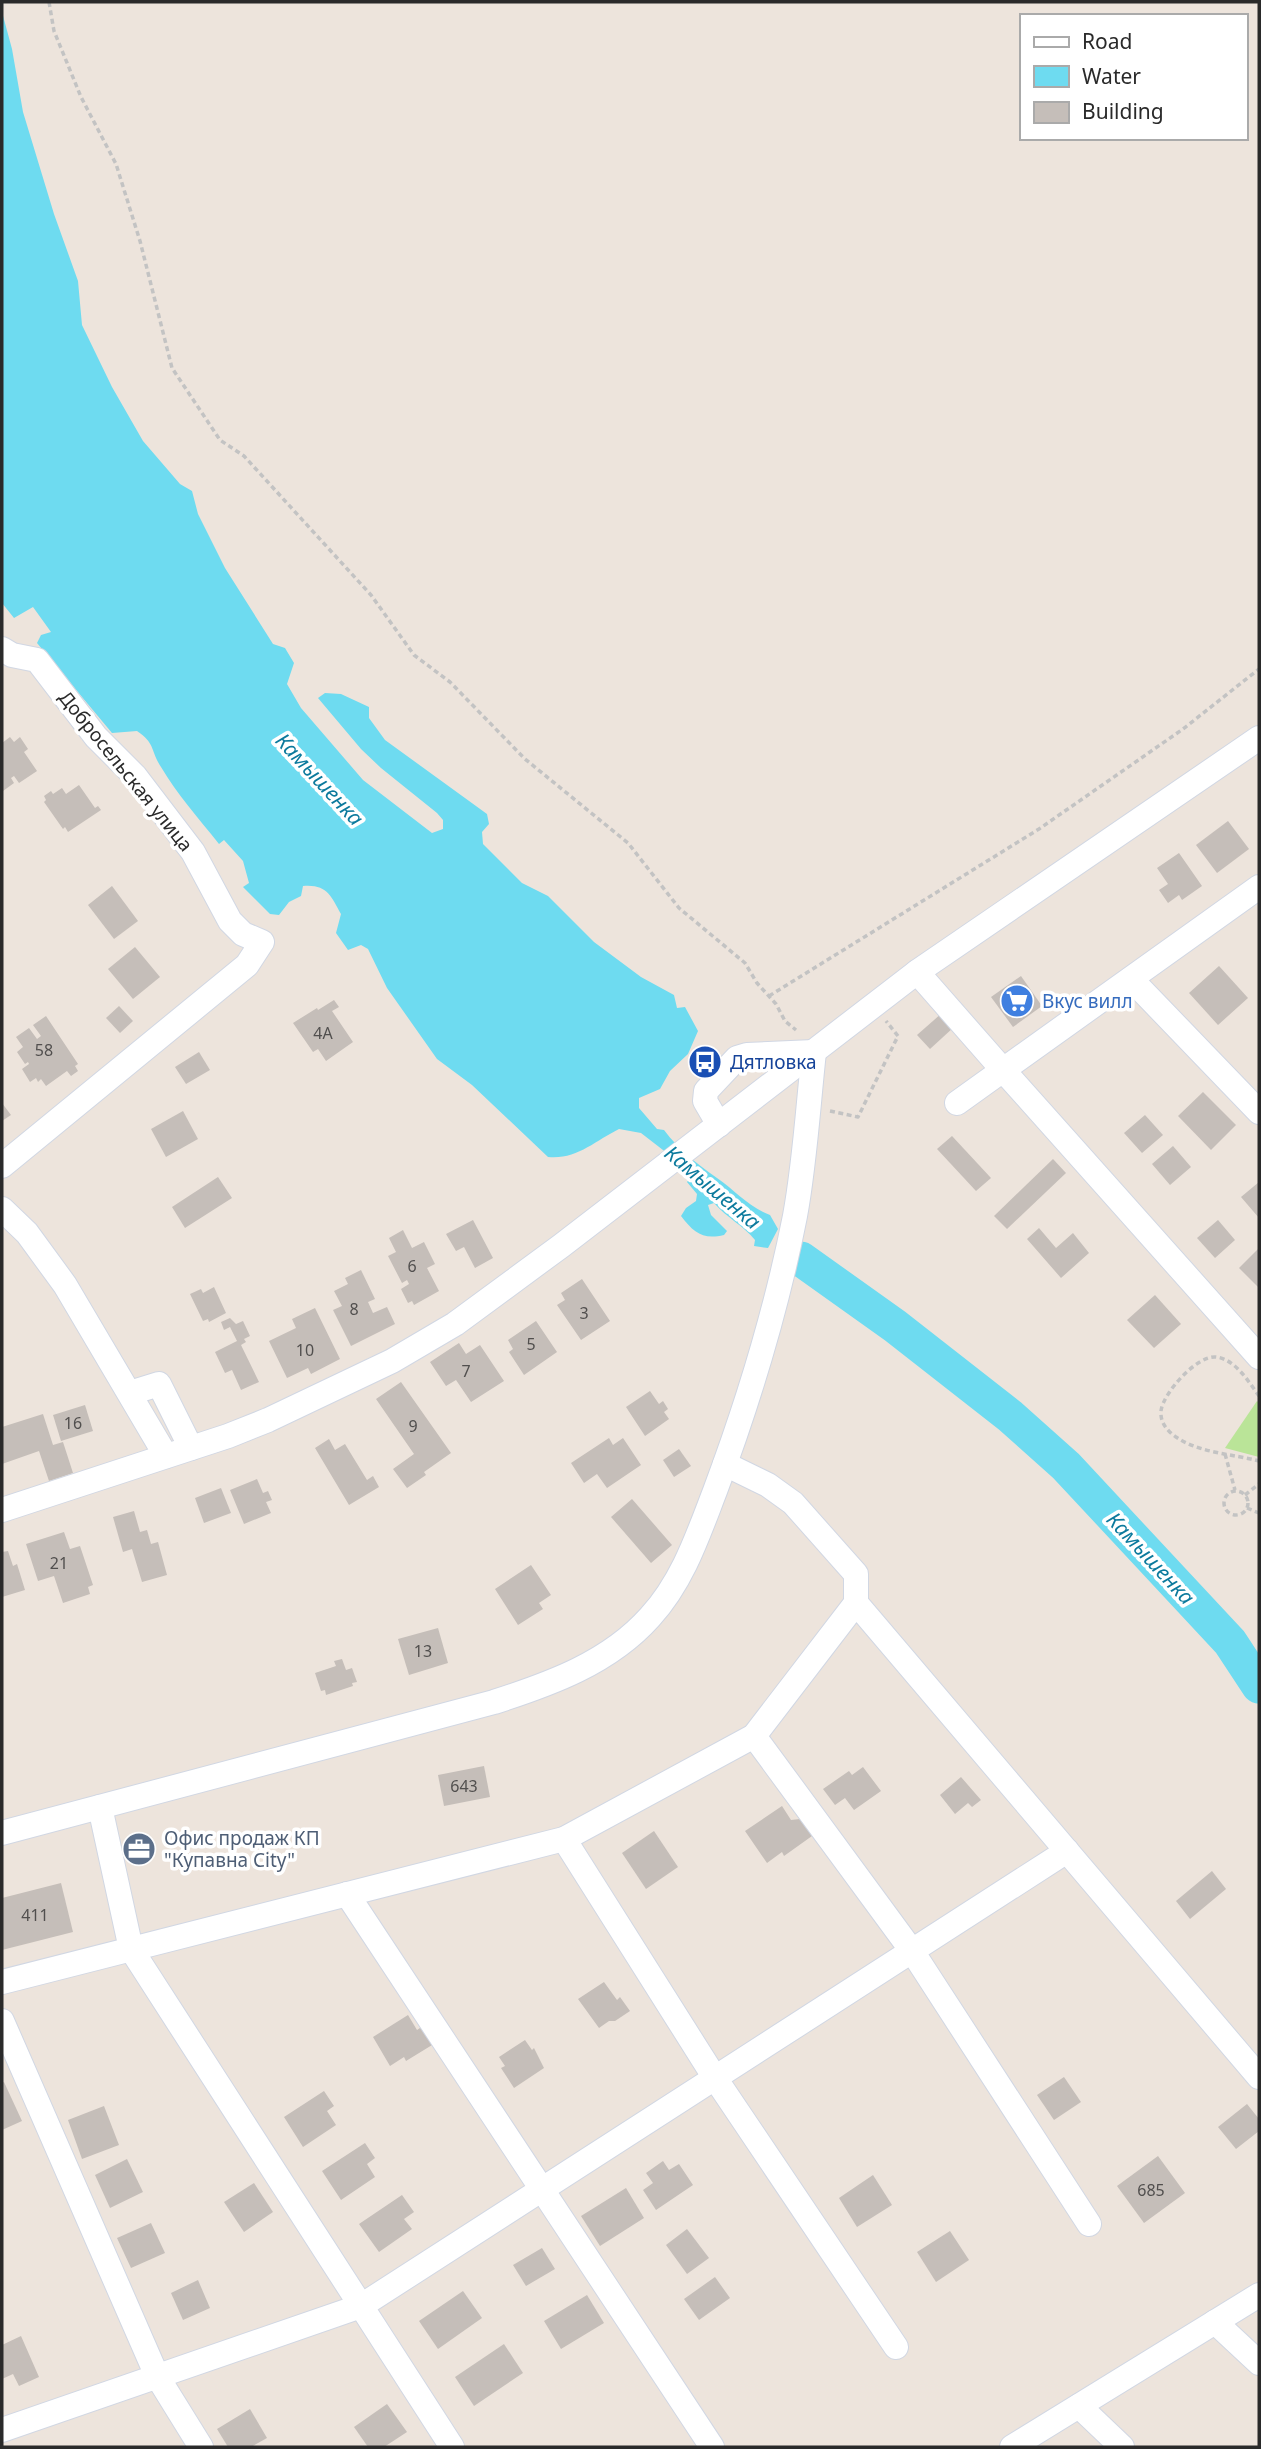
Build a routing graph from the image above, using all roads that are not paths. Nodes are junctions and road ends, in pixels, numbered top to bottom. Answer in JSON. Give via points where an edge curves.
{"nodes":[{"id":1,"x":2,"y":649,"type":"edge"},
{"id":2,"x":1259,"y":738,"type":"edge"},
{"id":3,"x":1257,"y":893,"type":"edge"},
{"id":4,"x":917,"y":972,"type":"junction"},
{"id":5,"x":1131,"y":979,"type":"junction"},
{"id":6,"x":807,"y":1043,"type":"junction"},
{"id":7,"x":1003,"y":1070,"type":"junction"},
{"id":8,"x":957,"y":1103,"type":"dead end"},
{"id":9,"x":1259,"y":1112,"type":"edge"},
{"id":10,"x":719,"y":1125,"type":"junction"},
{"id":11,"x":2,"y":1166,"type":"edge"},
{"id":12,"x":2,"y":1209,"type":"edge"},
{"id":13,"x":1259,"y":1357,"type":"edge"},
{"id":14,"x":130,"y":1394,"type":"junction"},
{"id":15,"x":191,"y":1448,"type":"junction"},
{"id":16,"x":166,"y":1456,"type":"junction"},
{"id":17,"x":725,"y":1464,"type":"junction"},
{"id":18,"x":2,"y":1510,"type":"edge"},
{"id":19,"x":856,"y":1603,"type":"junction"},
{"id":20,"x":754,"y":1736,"type":"junction"},
{"id":21,"x":100,"y":1807,"type":"junction"},
{"id":22,"x":2,"y":1833,"type":"edge"},
{"id":23,"x":564,"y":1839,"type":"junction"},
{"id":24,"x":1068,"y":1851,"type":"junction"},
{"id":25,"x":346,"y":1894,"type":"junction"},
{"id":26,"x":131,"y":1949,"type":"junction"},
{"id":27,"x":912,"y":1951,"type":"junction"},
{"id":28,"x":2,"y":1982,"type":"edge"},
{"id":29,"x":2,"y":2021,"type":"edge"},
{"id":30,"x":1259,"y":2077,"type":"edge"},
{"id":31,"x":715,"y":2078,"type":"junction"},
{"id":32,"x":541,"y":2190,"type":"junction"},
{"id":33,"x":1089,"y":2224,"type":"dead end"},
{"id":34,"x":1259,"y":2295,"type":"edge"},
{"id":35,"x":361,"y":2305,"type":"junction"},
{"id":36,"x":1215,"y":2322,"type":"junction"},
{"id":37,"x":896,"y":2347,"type":"dead end"},
{"id":38,"x":1259,"y":2363,"type":"edge"},
{"id":39,"x":157,"y":2376,"type":"junction"},
{"id":40,"x":1079,"y":2406,"type":"junction"},
{"id":41,"x":2,"y":2430,"type":"edge"},
{"id":42,"x":201,"y":2447,"type":"edge"},
{"id":43,"x":452,"y":2447,"type":"edge"},
{"id":44,"x":712,"y":2447,"type":"edge"},
{"id":45,"x":1012,"y":2447,"type":"edge"},
{"id":46,"x":1122,"y":2447,"type":"edge"}],
"edges":[{"from":1,"to":11,"type":"street","name":"Добросельская улица","via":[[37,660],[193,852],[230,921],[243,934],[262,942],[247,965]]},
{"from":2,"to":4,"type":"street"},
{"from":3,"to":5,"type":"street"},
{"from":4,"to":6,"type":"street"},
{"from":4,"to":7,"type":"street"},
{"from":5,"to":7,"type":"street"},
{"from":5,"to":9,"type":"street"},
{"from":6,"to":10,"type":"street"},
{"from":6,"to":10,"type":"street","via":[[737,1058],[706,1091],[705,1101]]},
{"from":6,"to":17,"type":"street","via":[[795,1215]]},
{"from":7,"to":8,"type":"street"},
{"from":7,"to":13,"type":"street"},
{"from":10,"to":15,"type":"street","via":[[486,1302],[413,1349],[268,1420]]},
{"from":12,"to":14,"type":"street","via":[[46,1257]]},
{"from":14,"to":15,"type":"street","via":[[159,1384]]},
{"from":14,"to":16,"type":"street"},
{"from":15,"to":16,"type":"street"},
{"from":16,"to":18,"type":"street"},
{"from":17,"to":19,"type":"street","via":[[793,1503],[856,1574]]},
{"from":17,"to":21,"type":"street","via":[[695,1541],[665,1600],[634,1633],[591,1663],[494,1702]]},
{"from":19,"to":20,"type":"street"},
{"from":19,"to":24,"type":"street"},
{"from":20,"to":23,"type":"street"},
{"from":20,"to":27,"type":"street"},
{"from":21,"to":22,"type":"street"},
{"from":21,"to":26,"type":"street"},
{"from":23,"to":25,"type":"street"},
{"from":23,"to":31,"type":"street"},
{"from":24,"to":27,"type":"street"},
{"from":24,"to":30,"type":"street"},
{"from":25,"to":26,"type":"street"},
{"from":25,"to":32,"type":"street"},
{"from":26,"to":28,"type":"street"},
{"from":26,"to":35,"type":"street"},
{"from":27,"to":31,"type":"street"},
{"from":27,"to":33,"type":"street"},
{"from":29,"to":39,"type":"street"},
{"from":31,"to":32,"type":"street"},
{"from":31,"to":37,"type":"street"},
{"from":32,"to":35,"type":"street"},
{"from":32,"to":44,"type":"street"},
{"from":34,"to":36,"type":"street"},
{"from":35,"to":39,"type":"street"},
{"from":35,"to":43,"type":"street"},
{"from":36,"to":38,"type":"street"},
{"from":36,"to":40,"type":"street"},
{"from":39,"to":41,"type":"street"},
{"from":39,"to":42,"type":"street"},
{"from":40,"to":45,"type":"street"},
{"from":40,"to":46,"type":"street"}]}
